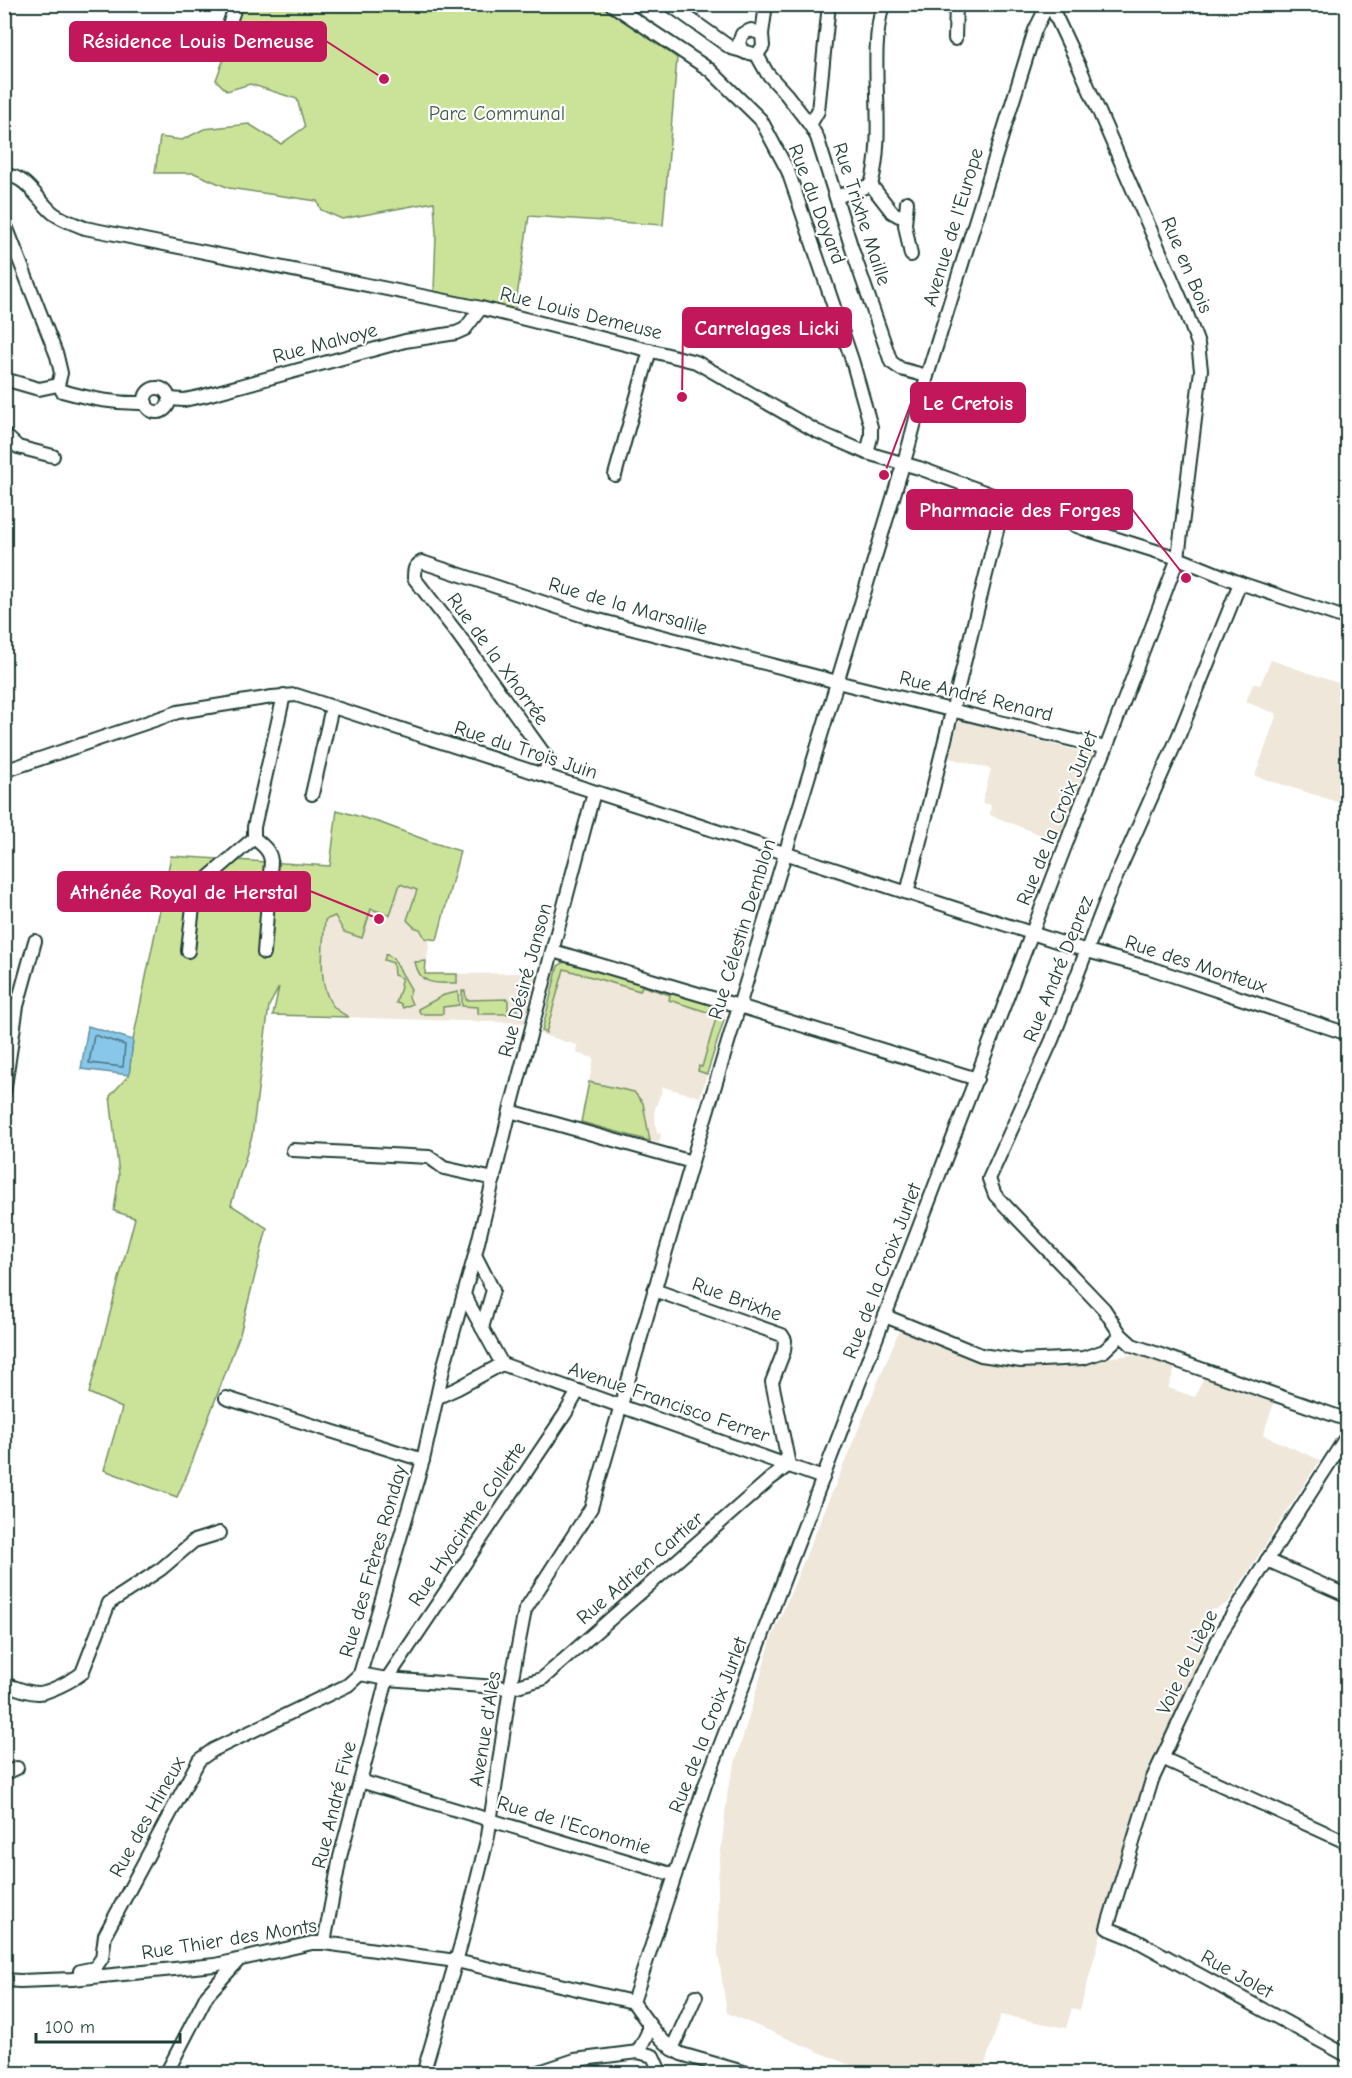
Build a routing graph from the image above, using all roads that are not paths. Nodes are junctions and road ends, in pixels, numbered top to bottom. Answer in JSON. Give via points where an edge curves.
{"nodes":[{"id":1,"x":236,"y":4,"type":"edge"},
{"id":2,"x":611,"y":4,"type":"edge"},
{"id":3,"x":669,"y":4,"type":"edge"},
{"id":4,"x":766,"y":4,"type":"edge"},
{"id":5,"x":829,"y":4,"type":"edge"},
{"id":6,"x":883,"y":4,"type":"edge"},
{"id":7,"x":956,"y":4,"type":"edge"},
{"id":8,"x":1049,"y":4,"type":"edge"},
{"id":9,"x":762,"y":34,"type":"junction"},
{"id":10,"x":955,"y":39,"type":"dead end"},
{"id":11,"x":221,"y":49,"type":"dead end"},
{"id":12,"x":752,"y":55,"type":"junction"},
{"id":13,"x":810,"y":125,"type":"junction"},
{"id":14,"x":4,"y":176,"type":"edge"},
{"id":15,"x":871,"y":184,"type":"junction"},
{"id":16,"x":836,"y":197,"type":"junction"},
{"id":17,"x":4,"y":221,"type":"edge"},
{"id":18,"x":10,"y":251,"type":"edge"},
{"id":19,"x":911,"y":255,"type":"dead end"},
{"id":20,"x":481,"y":308,"type":"junction"},
{"id":21,"x":650,"y":350,"type":"junction"},
{"id":22,"x":927,"y":376,"type":"junction"},
{"id":23,"x":4,"y":379,"type":"edge"},
{"id":24,"x":62,"y":392,"type":"dead end"},
{"id":25,"x":4,"y":434,"type":"edge"},
{"id":26,"x":867,"y":453,"type":"junction"},
{"id":27,"x":53,"y":456,"type":"dead end"},
{"id":28,"x":903,"y":464,"type":"junction"},
{"id":29,"x":615,"y":475,"type":"dead end"},
{"id":30,"x":1005,"y":498,"type":"junction"},
{"id":31,"x":1178,"y":558,"type":"junction"},
{"id":32,"x":414,"y":568,"type":"joint"},
{"id":33,"x":1240,"y":583,"type":"junction"},
{"id":34,"x":1347,"y":619,"type":"edge"},
{"id":35,"x":836,"y":682,"type":"junction"},
{"id":36,"x":285,"y":695,"type":"junction"},
{"id":37,"x":332,"y":707,"type":"junction"},
{"id":38,"x":953,"y":711,"type":"junction"},
{"id":39,"x":1106,"y":748,"type":"junction"},
{"id":40,"x":4,"y":771,"type":"edge"},
{"id":41,"x":545,"y":774,"type":"junction"},
{"id":42,"x":594,"y":792,"type":"junction"},
{"id":43,"x":312,"y":794,"type":"dead end"},
{"id":44,"x":254,"y":838,"type":"junction"},
{"id":45,"x":785,"y":852,"type":"junction"},
{"id":46,"x":907,"y":893,"type":"junction"},
{"id":47,"x":1032,"y":933,"type":"junction"},
{"id":48,"x":35,"y":941,"type":"dead end"},
{"id":49,"x":188,"y":951,"type":"dead end"},
{"id":50,"x":553,"y":951,"type":"junction"},
{"id":51,"x":1087,"y":951,"type":"junction"},
{"id":52,"x":264,"y":953,"type":"dead end"},
{"id":53,"x":4,"y":1002,"type":"edge"},
{"id":54,"x":18,"y":1006,"type":"junction"},
{"id":55,"x":739,"y":1006,"type":"junction"},
{"id":56,"x":1347,"y":1034,"type":"edge"},
{"id":57,"x":977,"y":1079,"type":"junction"},
{"id":58,"x":4,"y":1093,"type":"edge"},
{"id":59,"x":510,"y":1112,"type":"junction"},
{"id":60,"x":292,"y":1150,"type":"dead end"},
{"id":61,"x":692,"y":1162,"type":"junction"},
{"id":62,"x":494,"y":1179,"type":"junction"},
{"id":63,"x":475,"y":1255,"type":"junction"},
{"id":64,"x":654,"y":1290,"type":"junction"},
{"id":65,"x":464,"y":1295,"type":"junction"},
{"id":66,"x":885,"y":1316,"type":"junction"},
{"id":67,"x":482,"y":1328,"type":"junction"},
{"id":68,"x":1120,"y":1335,"type":"junction"},
{"id":69,"x":502,"y":1364,"type":"junction"},
{"id":70,"x":578,"y":1391,"type":"junction"},
{"id":71,"x":438,"y":1397,"type":"junction"},
{"id":72,"x":226,"y":1398,"type":"dead end"},
{"id":73,"x":619,"y":1405,"type":"junction"},
{"id":74,"x":1347,"y":1420,"type":"edge"},
{"id":75,"x":1347,"y":1434,"type":"edge"},
{"id":76,"x":423,"y":1460,"type":"junction"},
{"id":77,"x":789,"y":1465,"type":"junction"},
{"id":78,"x":823,"y":1478,"type":"junction"},
{"id":79,"x":220,"y":1533,"type":"dead end"},
{"id":80,"x":1267,"y":1560,"type":"junction"},
{"id":81,"x":1347,"y":1596,"type":"edge"},
{"id":82,"x":360,"y":1674,"type":"junction"},
{"id":83,"x":387,"y":1679,"type":"junction"},
{"id":84,"x":4,"y":1684,"type":"edge"},
{"id":85,"x":510,"y":1688,"type":"junction"},
{"id":86,"x":1162,"y":1758,"type":"junction"},
{"id":87,"x":17,"y":1768,"type":"dead end"},
{"id":88,"x":4,"y":1774,"type":"edge"},
{"id":89,"x":360,"y":1781,"type":"junction"},
{"id":90,"x":491,"y":1821,"type":"junction"},
{"id":91,"x":1347,"y":1843,"type":"edge"},
{"id":92,"x":674,"y":1875,"type":"junction"},
{"id":93,"x":1107,"y":1928,"type":"joint"},
{"id":94,"x":324,"y":1943,"type":"junction"},
{"id":95,"x":238,"y":1961,"type":"junction"},
{"id":96,"x":456,"y":1961,"type":"junction"},
{"id":97,"x":72,"y":1979,"type":"junction"},
{"id":98,"x":4,"y":1980,"type":"edge"},
{"id":99,"x":696,"y":1996,"type":"dead end"},
{"id":100,"x":633,"y":2002,"type":"junction"},
{"id":101,"x":648,"y":2023,"type":"junction"},
{"id":102,"x":671,"y":2048,"type":"junction"},
{"id":103,"x":638,"y":2052,"type":"junction"},
{"id":104,"x":1347,"y":2056,"type":"edge"},
{"id":105,"x":655,"y":2060,"type":"junction"},
{"id":106,"x":166,"y":2073,"type":"edge"},
{"id":107,"x":423,"y":2073,"type":"edge"},
{"id":108,"x":533,"y":2073,"type":"edge"},
{"id":109,"x":661,"y":2073,"type":"edge"},
{"id":110,"x":750,"y":2073,"type":"edge"}],
"edges":[{"from":1,"to":11,"type":"street"},
{"from":2,"to":26,"type":"street","name":"Rue du Doyard","via":[[710,70],[761,120],[788,171],[852,360],[871,426]]},
{"from":3,"to":12,"type":"street","via":[[730,48]]},
{"from":4,"to":9,"type":"street"},
{"from":5,"to":13,"type":"street","via":[[818,111]]},
{"from":6,"to":15,"type":"street","via":[[879,25],[876,165]]},
{"from":7,"to":10,"type":"street"},
{"from":8,"to":22,"type":"street","name":"Avenue de l'Europe","via":[[1035,30]]},
{"from":8,"to":31,"type":"street","name":"Rue en Bois","via":[[1090,90],[1198,344],[1201,370]]},
{"from":9,"to":12,"type":"street","via":[[763,45]]},
{"from":9,"to":12,"type":"street","via":[[751,30],[739,39],[740,47]]},
{"from":12,"to":13,"type":"street","name":"Rue Trixhe Maille"},
{"from":13,"to":16,"type":"street","name":"Rue Trixhe Maille"},
{"from":14,"to":20,"type":"street","name":"Rue Louis Demeuse","via":[[20,178],[55,214],[85,228]]},
{"from":15,"to":16,"type":"street"},
{"from":15,"to":19,"type":"street","via":[[892,212],[898,216],[906,208]]},
{"from":16,"to":22,"type":"street","name":"Rue Trixhe Maille","via":[[891,362]]},
{"from":17,"to":18,"type":"street"},
{"from":18,"to":23,"type":"street","via":[[61,373],[58,385],[39,389]]},
{"from":20,"to":21,"type":"street","name":"Rue Louis Demeuse"},
{"from":20,"to":24,"type":"street","name":"Rue Malvoye","via":[[465,329],[456,333],[405,341],[203,396],[169,399],[165,409],[158,412],[150,410],[146,403],[120,404]]},
{"from":21,"to":26,"type":"street","name":"Rue Louis Demeuse","via":[[696,362],[816,431]]},
{"from":21,"to":29,"type":"street"},
{"from":22,"to":28,"type":"street","name":"Avenue de l'Europe"},
{"from":25,"to":27,"type":"street","via":[[18,447]]},
{"from":26,"to":28,"type":"street","name":"Rue Louis Demeuse"},
{"from":28,"to":30,"type":"street","name":"Rue Louis Demeuse"},
{"from":28,"to":35,"type":"street","name":"Rue Célestin Demblon"},
{"from":30,"to":31,"type":"street","name":"Rue Louis Demeuse","via":[[1085,529]]},
{"from":30,"to":38,"type":"street"},
{"from":31,"to":33,"type":"street","name":"Rue Louis Demeuse"},
{"from":31,"to":39,"type":"street","name":"Rue de la Croix Jurlet"},
{"from":32,"to":35,"type":"street","name":"Rue de la Marsalile","via":[[422,562],[587,617]]},
{"from":32,"to":41,"type":"street","name":"Rue de la Xhorrée","via":[[417,583],[547,758]]},
{"from":33,"to":34,"type":"street","name":"Rue Louis Demeuse"},
{"from":33,"to":51,"type":"street","name":"Rue André Deprez"},
{"from":35,"to":38,"type":"street","name":"Rue André Renard"},
{"from":35,"to":45,"type":"street","name":"Rue Célestin Demblon"},
{"from":36,"to":37,"type":"street","name":"Rue du Trois Juin"},
{"from":36,"to":40,"type":"street","name":"Rue du Trois Juin","via":[[178,712]]},
{"from":36,"to":44,"type":"street"},
{"from":37,"to":41,"type":"street","name":"Rue du Trois Juin"},
{"from":37,"to":43,"type":"street"},
{"from":38,"to":39,"type":"street","name":"Rue André Renard"},
{"from":38,"to":46,"type":"street"},
{"from":39,"to":47,"type":"street","name":"Rue de la Croix Jurlet"},
{"from":41,"to":42,"type":"street","name":"Rue du Trois Juin"},
{"from":42,"to":45,"type":"street","name":"Rue du Trois Juin"},
{"from":42,"to":50,"type":"street","name":"Rue Désiré Janson"},
{"from":44,"to":49,"type":"street","via":[[195,889]]},
{"from":44,"to":52,"type":"street","via":[[271,855]]},
{"from":45,"to":46,"type":"street","name":"Rue du Trois Juin"},
{"from":45,"to":55,"type":"street","name":"Rue Célestin Demblon"},
{"from":46,"to":47,"type":"street","name":"Rue du Trois Juin"},
{"from":47,"to":51,"type":"street","name":"Rue des Monteux"},
{"from":47,"to":57,"type":"street","name":"Rue de la Croix Jurlet"},
{"from":48,"to":54,"type":"street"},
{"from":50,"to":55,"type":"street"},
{"from":50,"to":59,"type":"street","name":"Rue Désiré Janson"},
{"from":51,"to":56,"type":"street","name":"Rue des Monteux"},
{"from":51,"to":68,"type":"street","name":"Rue André Deprez","via":[[989,1179],[995,1195],[1104,1309]]},
{"from":53,"to":54,"type":"street"},
{"from":54,"to":58,"type":"street"},
{"from":55,"to":57,"type":"street"},
{"from":55,"to":61,"type":"street","name":"Rue Célestin Demblon"},
{"from":57,"to":66,"type":"street","name":"Rue de la Croix Jurlet"},
{"from":59,"to":61,"type":"street"},
{"from":59,"to":62,"type":"street","name":"Rue Désiré Janson"},
{"from":60,"to":62,"type":"street","via":[[429,1157],[444,1168]]},
{"from":61,"to":64,"type":"street","name":"Rue Célestin Demblon"},
{"from":62,"to":63,"type":"street","name":"Rue Désiré Janson"},
{"from":63,"to":65,"type":"street","name":"Rue Désiré Janson"},
{"from":63,"to":67,"type":"street","via":[[493,1290]]},
{"from":64,"to":73,"type":"street","name":"Rue Célestin Demblon"},
{"from":64,"to":77,"type":"street","name":"Rue Brixhe","via":[[782,1335],[784,1351],[772,1382]]},
{"from":65,"to":67,"type":"street"},
{"from":65,"to":71,"type":"street","name":"Rue Désiré Janson"},
{"from":66,"to":68,"type":"street","via":[[981,1355],[1021,1361],[1083,1358],[1104,1351]]},
{"from":66,"to":78,"type":"street","name":"Rue de la Croix Jurlet"},
{"from":67,"to":69,"type":"street"},
{"from":68,"to":74,"type":"street","via":[[1132,1345]]},
{"from":69,"to":70,"type":"street","name":"Avenue Francisco Ferrer"},
{"from":69,"to":71,"type":"street"},
{"from":70,"to":73,"type":"street","name":"Avenue Francisco Ferrer"},
{"from":70,"to":83,"type":"street","name":"Rue Hyacinthe Collette"},
{"from":71,"to":76,"type":"street","name":"Rue des Frères Ronday"},
{"from":72,"to":76,"type":"street"},
{"from":73,"to":77,"type":"street","name":"Avenue Francisco Ferrer"},
{"from":73,"to":85,"type":"street","name":"Avenue d'Alès","via":[[591,1508],[525,1610]]},
{"from":75,"to":80,"type":"street","name":"Voie de Liège"},
{"from":76,"to":82,"type":"street","name":"Rue des Frères Ronday"},
{"from":77,"to":78,"type":"street","name":"Avenue Francisco Ferrer"},
{"from":77,"to":85,"type":"street","name":"Rue Adrien Cartier","via":[[542,1679]]},
{"from":78,"to":92,"type":"street","name":"Rue de la Croix Jurlet"},
{"from":79,"to":84,"type":"street","via":[[194,1541],[161,1569],[109,1603],[82,1673],[74,1679],[36,1693]]},
{"from":80,"to":81,"type":"street"},
{"from":80,"to":86,"type":"street","name":"Voie de Liège","via":[[1222,1631]]},
{"from":82,"to":83,"type":"street","name":"Rue Adrien Cartier"},
{"from":82,"to":97,"type":"street","name":"Rue des Hineux","via":[[348,1685],[199,1760],[105,1935],[99,1962],[95,1968],[76,1972]]},
{"from":83,"to":85,"type":"street","name":"Rue Adrien Cartier"},
{"from":83,"to":89,"type":"street","name":"Rue André Five"},
{"from":85,"to":90,"type":"street","name":"Avenue d'Alès"},
{"from":86,"to":91,"type":"street"},
{"from":86,"to":93,"type":"street","name":"Voie de Liège","via":[[1144,1801]]},
{"from":87,"to":88,"type":"street"},
{"from":89,"to":90,"type":"street","name":"Rue de l'Economie"},
{"from":89,"to":94,"type":"street","name":"Rue André Five","via":[[340,1857]]},
{"from":90,"to":92,"type":"street","name":"Rue de l'Economie"},
{"from":90,"to":96,"type":"street","name":"Avenue d'Alès"},
{"from":92,"to":100,"type":"street","name":"Rue de la Croix Jurlet"},
{"from":93,"to":104,"type":"street","name":"Rue Jolet"},
{"from":94,"to":95,"type":"street","name":"Rue Thier des Monts"},
{"from":94,"to":96,"type":"street","name":"Rue Thier des Monts"},
{"from":95,"to":97,"type":"street","name":"Rue Thier des Monts"},
{"from":95,"to":106,"type":"street","via":[[207,1995]]},
{"from":96,"to":100,"type":"street","name":"Rue Thier des Monts"},
{"from":96,"to":107,"type":"street","name":"Avenue d'Alès"},
{"from":97,"to":98,"type":"street","name":"Rue Thier des Monts"},
{"from":99,"to":102,"type":"street"},
{"from":100,"to":101,"type":"street"},
{"from":101,"to":102,"type":"street"},
{"from":101,"to":103,"type":"street"},
{"from":102,"to":105,"type":"street","via":[[660,2050]]},
{"from":102,"to":110,"type":"street"},
{"from":103,"to":105,"type":"street"},
{"from":103,"to":108,"type":"street","via":[[574,2060]]},
{"from":105,"to":109,"type":"street"}]}
